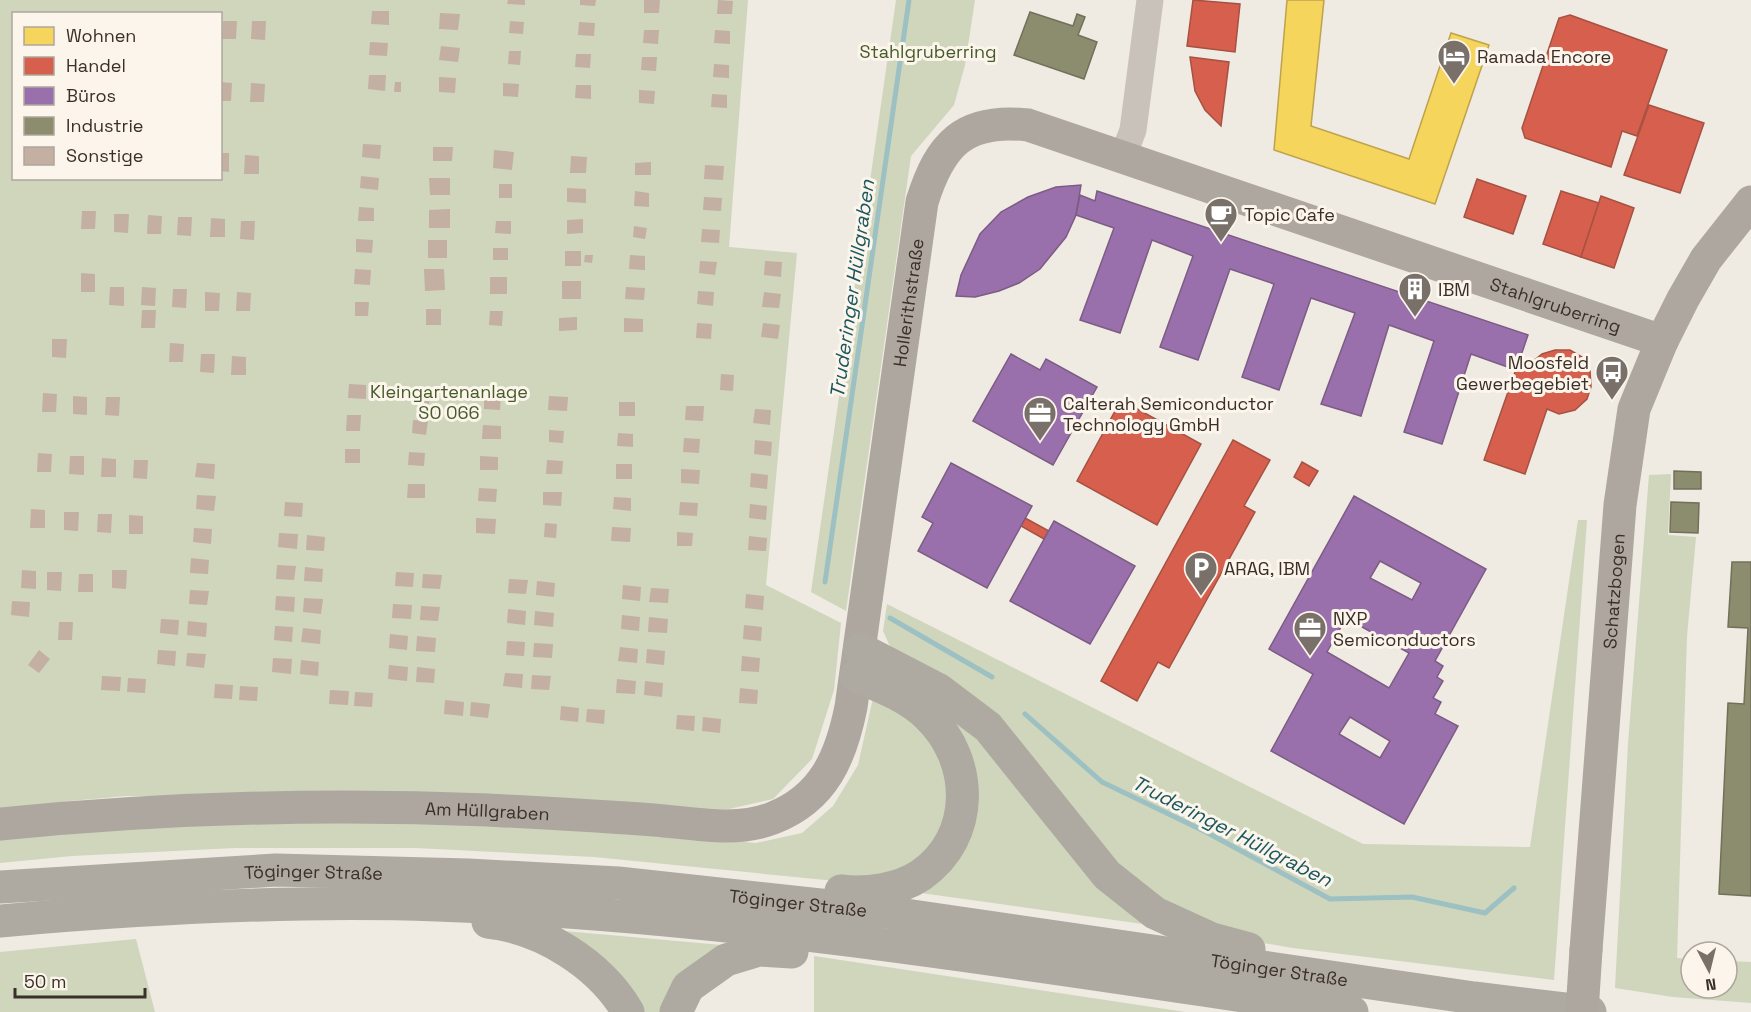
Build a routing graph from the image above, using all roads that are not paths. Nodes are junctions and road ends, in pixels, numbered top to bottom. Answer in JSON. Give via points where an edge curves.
{"nodes":[{"id":1,"x":1150,"y":0,"type":"edge"},
{"id":2,"x":1123,"y":156,"type":"junction"},
{"id":3,"x":1751,"y":202,"type":"edge"},
{"id":4,"x":1662,"y":341,"type":"junction"},
{"id":5,"x":858,"y":662,"type":"junction"},
{"id":6,"x":0,"y":824,"type":"edge"},
{"id":7,"x":0,"y":887,"type":"edge"},
{"id":8,"x":658,"y":888,"type":"junction"},
{"id":9,"x":436,"y":905,"type":"junction"},
{"id":10,"x":0,"y":921,"type":"edge"},
{"id":11,"x":897,"y":946,"type":"junction"},
{"id":12,"x":1375,"y":983,"type":"junction"},
{"id":13,"x":628,"y":1012,"type":"edge"},
{"id":14,"x":676,"y":1012,"type":"edge"},
{"id":15,"x":1352,"y":1012,"type":"edge"},
{"id":16,"x":1582,"y":1012,"type":"edge"},
{"id":17,"x":1590,"y":1012,"type":"edge"}],
"edges":[{"from":1,"to":2,"type":"street","via":[[1133,130]]},
{"from":2,"to":4,"type":"main road","name":"Stahlgruberring"},
{"from":2,"to":5,"type":"main road","name":"Hollerithstraße","via":[[1028,125],[1002,122],[981,126],[960,137],[942,154],[929,178],[922,202]]},
{"from":3,"to":4,"type":"main road","name":"Schatzbogen","via":[[1706,259]]},
{"from":4,"to":16,"type":"main road","name":"Schatzbogen","bridge":true,"via":[[1634,409],[1625,459]]},
{"from":5,"to":6,"type":"main road","name":"Am Hüllgraben","via":[[843,745],[819,786],[772,819],[748,824],[306,805],[128,812]]},
{"from":5,"to":8,"type":"highway","via":[[927,715],[950,743],[962,774],[964,807],[956,834],[939,859],[920,876],[885,890],[854,892],[708,877]]},
{"from":5,"to":12,"type":"highway","via":[[939,690],[988,727],[1107,875],[1155,913],[1212,939],[1265,954],[1352,965]]},
{"from":7,"to":8,"type":"highway","name":"Töginger Straße","via":[[276,870],[468,875]]},
{"from":8,"to":12,"type":"highway","name":"Töginger Straße","via":[[885,912]]},
{"from":9,"to":10,"type":"highway","name":"Töginger Straße","via":[[166,908]]},
{"from":9,"to":11,"type":"highway","name":"Töginger Straße","via":[[618,915]]},
{"from":9,"to":13,"type":"highway","via":[[462,920],[510,924],[560,946],[617,994]]},
{"from":11,"to":14,"type":"highway","via":[[857,957],[759,950],[726,960],[688,987]]},
{"from":11,"to":15,"type":"highway","name":"Töginger Straße"},
{"from":12,"to":17,"type":"highway","name":"Töginger Straße"}]}
